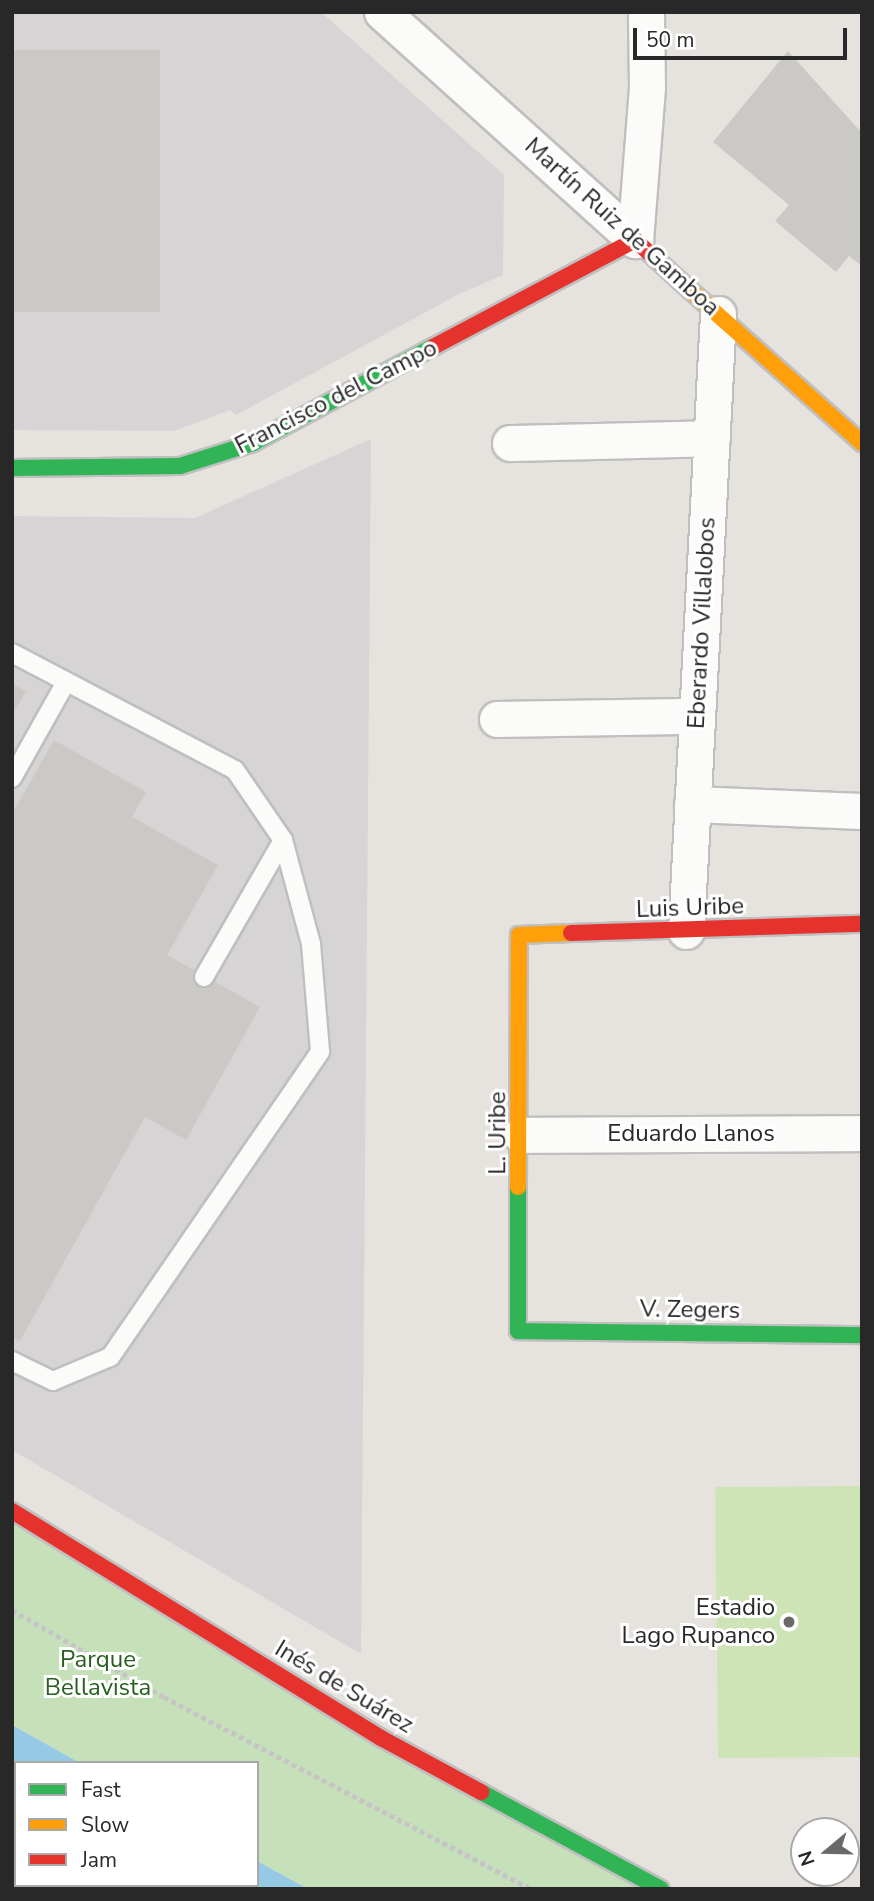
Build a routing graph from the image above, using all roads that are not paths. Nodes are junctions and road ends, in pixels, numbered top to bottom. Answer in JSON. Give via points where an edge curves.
{"nodes":[{"id":1,"x":382,"y":12,"type":"edge"},
{"id":2,"x":646,"y":12,"type":"edge"},
{"id":3,"x":635,"y":240,"type":"junction"},
{"id":4,"x":718,"y":314,"type":"junction"},
{"id":5,"x":712,"y":438,"type":"junction"},
{"id":6,"x":510,"y":443,"type":"dead end"},
{"id":7,"x":862,"y":443,"type":"edge"},
{"id":8,"x":12,"y":468,"type":"edge"},
{"id":9,"x":12,"y":653,"type":"edge"},
{"id":10,"x":66,"y":682,"type":"junction"},
{"id":11,"x":697,"y":716,"type":"junction"},
{"id":12,"x":497,"y":719,"type":"dead end"},
{"id":13,"x":12,"y":778,"type":"edge"},
{"id":14,"x":692,"y":804,"type":"junction"},
{"id":15,"x":862,"y":811,"type":"edge"},
{"id":16,"x":283,"y":840,"type":"junction"},
{"id":17,"x":862,"y":924,"type":"edge"},
{"id":18,"x":686,"y":932,"type":"junction"},
{"id":19,"x":519,"y":935,"type":"joint"},
{"id":20,"x":204,"y":976,"type":"dead end"},
{"id":21,"x":862,"y":1133,"type":"edge"},
{"id":22,"x":521,"y":1135,"type":"junction"},
{"id":23,"x":519,"y":1331,"type":"joint"},
{"id":24,"x":862,"y":1335,"type":"edge"},
{"id":25,"x":12,"y":1361,"type":"edge"},
{"id":26,"x":12,"y":1511,"type":"edge"},
{"id":27,"x":661,"y":1889,"type":"edge"}],
"edges":[{"from":1,"to":3,"type":"street","name":"Martín Ruiz de Gamboa"},
{"from":2,"to":3,"type":"street","via":[[646,120]]},
{"from":3,"to":4,"type":"street","name":"Martín Ruiz de Gamboa"},
{"from":3,"to":8,"type":"street","name":"Francisco del Campo","via":[[253,443],[180,466]]},
{"from":4,"to":5,"type":"street","name":"Eberardo Villalobos"},
{"from":4,"to":7,"type":"street","name":"Martín Ruiz de Gamboa"},
{"from":5,"to":6,"type":"street"},
{"from":5,"to":11,"type":"street","name":"Eberardo Villalobos"},
{"from":9,"to":10,"type":"lane"},
{"from":10,"to":13,"type":"lane"},
{"from":10,"to":16,"type":"lane","via":[[235,770]]},
{"from":11,"to":12,"type":"street"},
{"from":11,"to":14,"type":"street","name":"Eberardo Villalobos"},
{"from":14,"to":15,"type":"street"},
{"from":14,"to":18,"type":"street","name":"Eberardo Villalobos"},
{"from":16,"to":20,"type":"lane"},
{"from":16,"to":25,"type":"lane","via":[[311,944],[320,1052],[110,1357],[53,1381]]},
{"from":17,"to":18,"type":"street","name":"Luis Uribe"},
{"from":18,"to":19,"type":"street","name":"Luis Uribe"},
{"from":19,"to":22,"type":"street","name":"L. Uribe"},
{"from":21,"to":22,"type":"street","name":"Eduardo Llanos"},
{"from":22,"to":23,"type":"street","name":"L. Uribe"},
{"from":23,"to":24,"type":"street","name":"V. Zegers"},
{"from":26,"to":27,"type":"street","name":"Inés de Suárez","via":[[381,1738]]}]}
